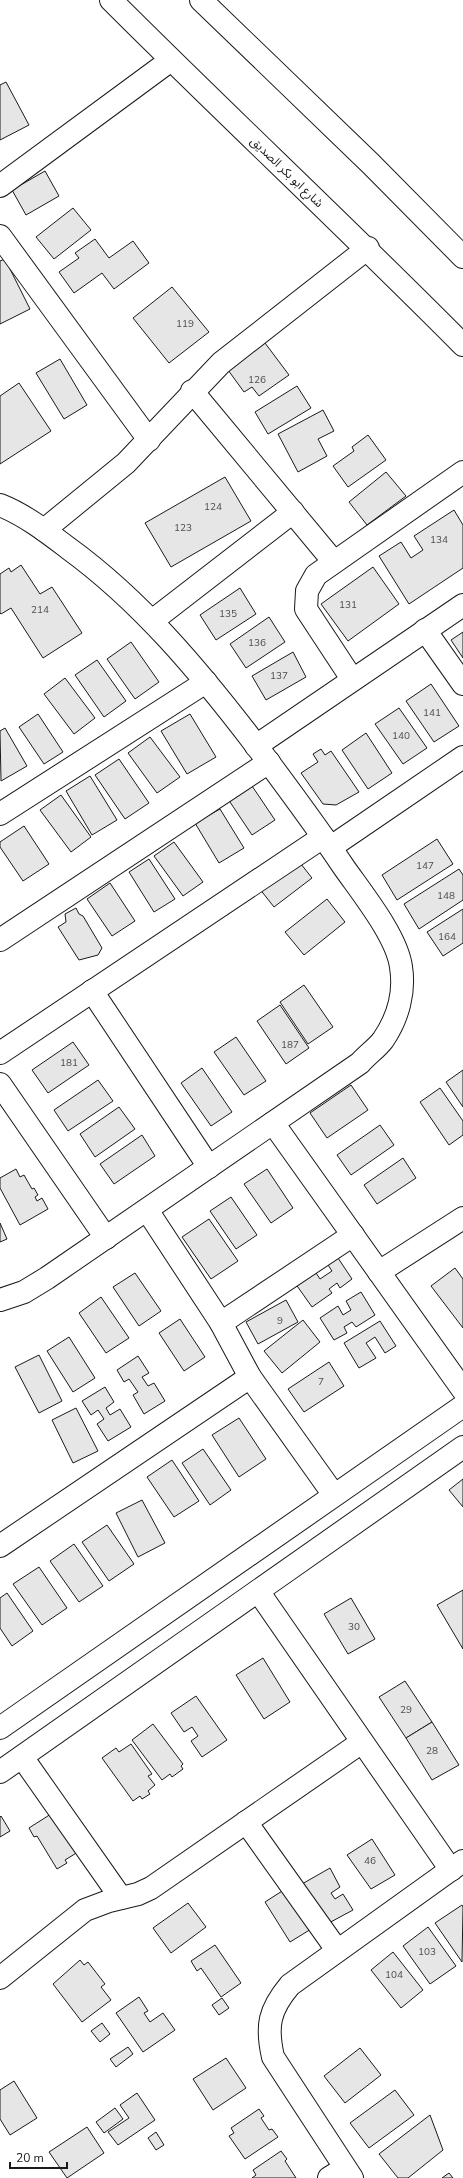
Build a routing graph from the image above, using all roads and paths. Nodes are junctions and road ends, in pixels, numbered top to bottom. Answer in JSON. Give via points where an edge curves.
{"nodes":[{"id":1,"x":111,"y":0,"type":"edge"},
{"id":2,"x":202,"y":0,"type":"edge"},
{"id":3,"x":170,"y":60,"type":"junction"},
{"id":4,"x":0,"y":186,"type":"edge"},
{"id":5,"x":0,"y":236,"type":"edge"},
{"id":6,"x":368,"y":248,"type":"junction"},
{"id":7,"x":463,"y":257,"type":"edge"},
{"id":8,"x":463,"y":345,"type":"edge"},
{"id":9,"x":192,"y":391,"type":"junction"},
{"id":10,"x":149,"y":440,"type":"junction"},
{"id":11,"x":463,"y":472,"type":"edge"},
{"id":12,"x":0,"y":505,"type":"edge"},
{"id":13,"x":293,"y":512,"type":"junction"},
{"id":14,"x":44,"y":530,"type":"junction"},
{"id":15,"x":334,"y":562,"type":"junction"},
{"id":16,"x":463,"y":605,"type":"edge"},
{"id":17,"x":152,"y":621,"type":"junction"},
{"id":18,"x":425,"y":630,"type":"junction"},
{"id":19,"x":352,"y":679,"type":"junction"},
{"id":20,"x":206,"y":682,"type":"junction"},
{"id":21,"x":463,"y":684,"type":"edge"},
{"id":22,"x":263,"y":754,"type":"junction"},
{"id":23,"x":461,"y":762,"type":"edge"},
{"id":24,"x":0,"y":814,"type":"edge"},
{"id":25,"x":327,"y":842,"type":"junction"},
{"id":26,"x":0,"y":940,"type":"edge"},
{"id":27,"x":92,"y":991,"type":"junction"},
{"id":28,"x":0,"y":1053,"type":"edge"},
{"id":29,"x":0,"y":1084,"type":"edge"},
{"id":30,"x":273,"y":1123,"type":"junction"},
{"id":31,"x":210,"y":1167,"type":"junction"},
{"id":32,"x":147,"y":1210,"type":"junction"},
{"id":33,"x":463,"y":1218,"type":"edge"},
{"id":34,"x":353,"y":1235,"type":"junction"},
{"id":35,"x":106,"y":1238,"type":"junction"},
{"id":36,"x":379,"y":1272,"type":"junction"},
{"id":37,"x":0,"y":1300,"type":"edge"},
{"id":38,"x":221,"y":1323,"type":"junction"},
{"id":39,"x":250,"y":1378,"type":"junction"},
{"id":40,"x":463,"y":1390,"type":"edge"},
{"id":41,"x":463,"y":1406,"type":"edge"},
{"id":42,"x":463,"y":1447,"type":"edge"},
{"id":43,"x":334,"y":1494,"type":"junction"},
{"id":44,"x":0,"y":1546,"type":"edge"},
{"id":45,"x":258,"y":1591,"type":"junction"},
{"id":46,"x":0,"y":1728,"type":"edge"},
{"id":47,"x":362,"y":1742,"type":"junction"},
{"id":48,"x":22,"y":1757,"type":"junction"},
{"id":49,"x":0,"y":1772,"type":"edge"},
{"id":50,"x":246,"y":1822,"type":"junction"},
{"id":51,"x":457,"y":1866,"type":"edge"},
{"id":52,"x":121,"y":1898,"type":"junction"},
{"id":53,"x":337,"y":1950,"type":"junction"},
{"id":54,"x":0,"y":1978,"type":"edge"},
{"id":55,"x":342,"y":2175,"type":"edge"}],
"edges":[{"from":1,"to":3,"type":"street","name":"شارع ابو بكر الصديق"},
{"from":2,"to":7,"type":"street"},
{"from":3,"to":4,"type":"street"},
{"from":3,"to":6,"type":"street","name":"شارع ابو بكر الصديق"},
{"from":5,"to":10,"type":"street"},
{"from":6,"to":8,"type":"street","name":"شارع ابو بكر الصديق"},
{"from":6,"to":9,"type":"street","via":[[248,340]]},
{"from":9,"to":10,"type":"street"},
{"from":9,"to":13,"type":"street"},
{"from":10,"to":14,"type":"street","via":[[126,463]]},
{"from":11,"to":15,"type":"street"},
{"from":12,"to":14,"type":"street"},
{"from":13,"to":15,"type":"street"},
{"from":13,"to":17,"type":"street"},
{"from":14,"to":17,"type":"street","via":[[96,568]]},
{"from":15,"to":19,"type":"street","via":[[316,575],[310,585],[306,609]]},
{"from":16,"to":18,"type":"street"},
{"from":17,"to":20,"type":"street"},
{"from":18,"to":19,"type":"street"},
{"from":18,"to":21,"type":"street"},
{"from":19,"to":22,"type":"street"},
{"from":20,"to":22,"type":"street"},
{"from":20,"to":24,"type":"street"},
{"from":22,"to":25,"type":"street"},
{"from":22,"to":26,"type":"street"},
{"from":23,"to":25,"type":"street"},
{"from":25,"to":27,"type":"street"},
{"from":25,"to":30,"type":"street","via":[[395,945],[401,965],[403,988],[398,1012],[383,1040],[360,1063]]},
{"from":27,"to":28,"type":"street"},
{"from":27,"to":31,"type":"street"},
{"from":29,"to":35,"type":"street"},
{"from":30,"to":31,"type":"street"},
{"from":30,"to":34,"type":"street"},
{"from":31,"to":32,"type":"street"},
{"from":32,"to":35,"type":"street"},
{"from":32,"to":38,"type":"street"},
{"from":33,"to":36,"type":"street"},
{"from":34,"to":36,"type":"street"},
{"from":34,"to":38,"type":"street"},
{"from":35,"to":37,"type":"street","via":[[24,1292]]},
{"from":36,"to":40,"type":"street"},
{"from":38,"to":39,"type":"street"},
{"from":39,"to":43,"type":"street"},
{"from":39,"to":44,"type":"street"},
{"from":41,"to":43,"type":"street"},
{"from":42,"to":45,"type":"street"},
{"from":43,"to":46,"type":"street"},
{"from":45,"to":47,"type":"street"},
{"from":45,"to":48,"type":"street"},
{"from":47,"to":50,"type":"street"},
{"from":47,"to":51,"type":"street"},
{"from":48,"to":49,"type":"street"},
{"from":48,"to":52,"type":"street"},
{"from":50,"to":52,"type":"street","via":[[151,1888]]},
{"from":50,"to":53,"type":"street"},
{"from":51,"to":53,"type":"street"},
{"from":52,"to":54,"type":"street","via":[[85,1910]]},
{"from":53,"to":55,"type":"street","via":[[290,1985],[277,2001],[270,2019],[268,2038],[273,2058]]}]}
